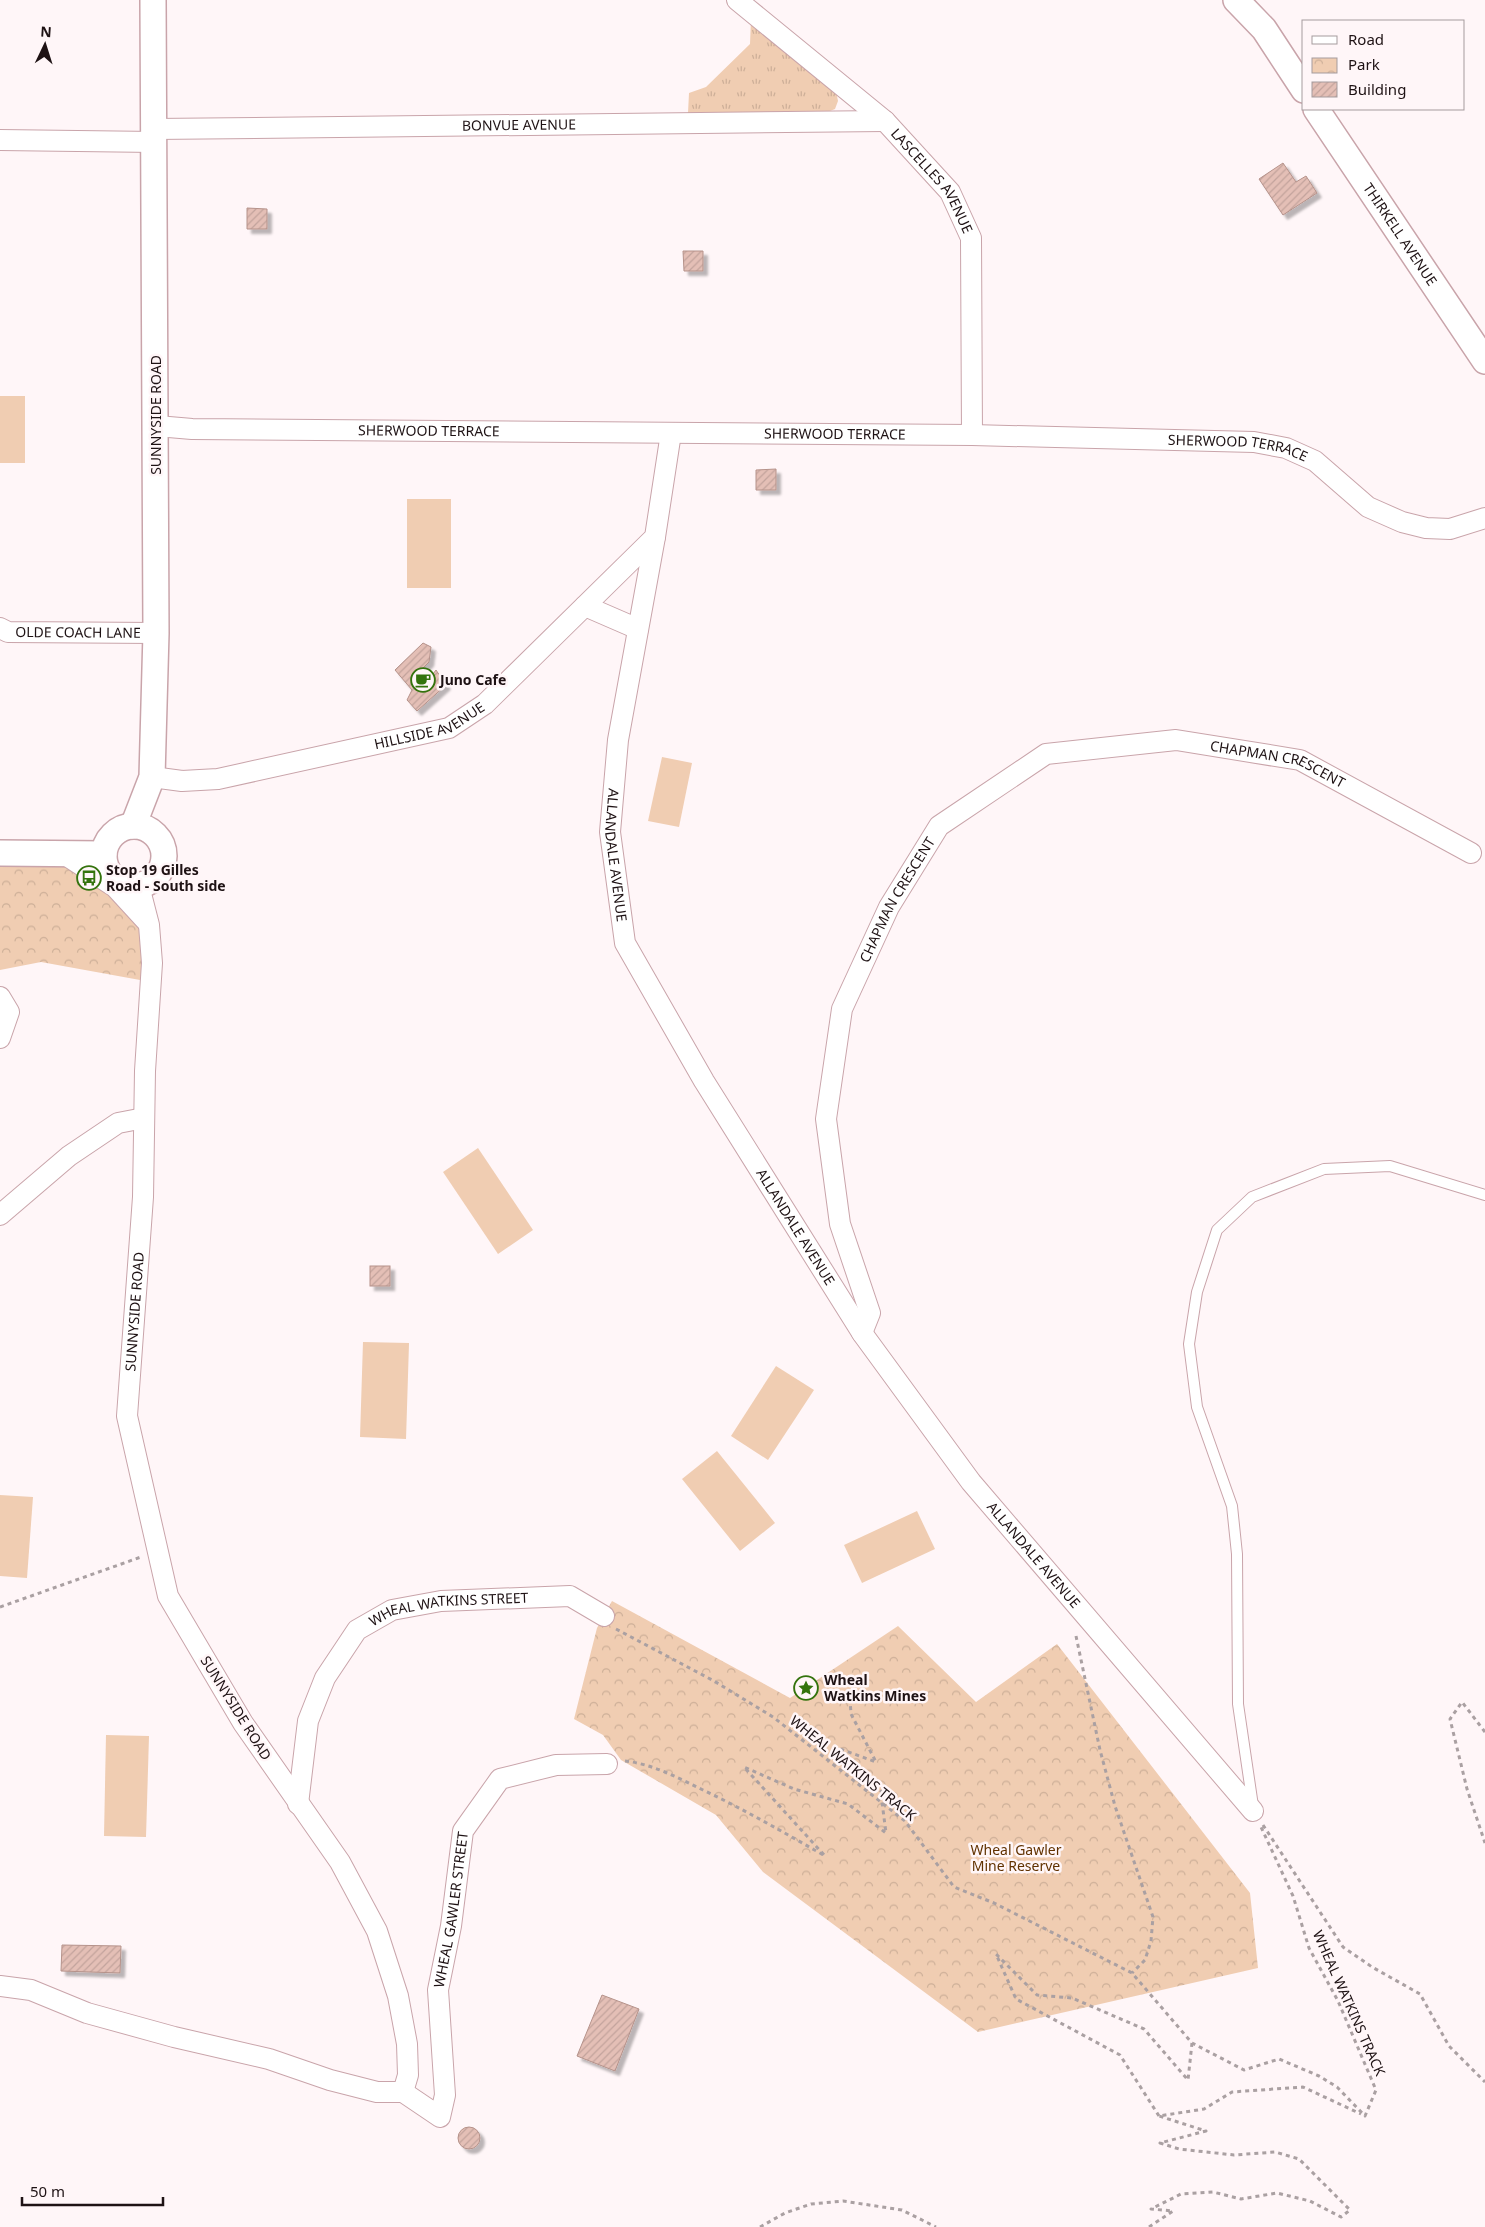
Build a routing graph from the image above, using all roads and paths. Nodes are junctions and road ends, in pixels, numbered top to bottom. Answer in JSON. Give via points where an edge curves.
{"nodes":[{"id":1,"x":153,"y":0,"type":"edge"},
{"id":2,"x":736,"y":0,"type":"edge"},
{"id":3,"x":1236,"y":0,"type":"edge"},
{"id":4,"x":1302,"y":87,"type":"edge"},
{"id":5,"x":1317,"y":110,"type":"edge"},
{"id":6,"x":885,"y":121,"type":"junction"},
{"id":7,"x":154,"y":136,"type":"junction"},
{"id":8,"x":0,"y":140,"type":"edge"},
{"id":9,"x":1485,"y":361,"type":"edge"},
{"id":10,"x":157,"y":426,"type":"junction"},
{"id":11,"x":671,"y":433,"type":"junction"},
{"id":12,"x":972,"y":435,"type":"junction"},
{"id":13,"x":1485,"y":518,"type":"edge"},
{"id":14,"x":655,"y":537,"type":"junction"},
{"id":15,"x":585,"y":606,"type":"junction"},
{"id":16,"x":0,"y":628,"type":"edge"},
{"id":17,"x":638,"y":629,"type":"junction"},
{"id":18,"x":156,"y":633,"type":"junction"},
{"id":19,"x":152,"y":776,"type":"junction"},
{"id":20,"x":133,"y":826,"type":"junction"},
{"id":21,"x":1471,"y":853,"type":"dead end"},
{"id":22,"x":0,"y":854,"type":"edge"},
{"id":23,"x":64,"y":854,"type":"junction"},
{"id":24,"x":104,"y":854,"type":"junction"},
{"id":25,"x":139,"y":886,"type":"junction"},
{"id":26,"x":150,"y":925,"type":"junction"},
{"id":27,"x":0,"y":997,"type":"edge"},
{"id":28,"x":0,"y":1038,"type":"edge"},
{"id":29,"x":144,"y":1118,"type":"junction"},
{"id":30,"x":1485,"y":1194,"type":"edge"},
{"id":31,"x":0,"y":1215,"type":"edge"},
{"id":32,"x":862,"y":1332,"type":"junction"},
{"id":33,"x":135,"y":1560,"type":"dead end"},
{"id":34,"x":0,"y":1607,"type":"edge"},
{"id":35,"x":604,"y":1616,"type":"joint"},
{"id":36,"x":1073,"y":1629,"type":"dead end"},
{"id":37,"x":849,"y":1685,"type":"dead end"},
{"id":38,"x":1485,"y":1732,"type":"edge"},
{"id":39,"x":607,"y":1764,"type":"joint"},
{"id":40,"x":882,"y":1802,"type":"junction"},
{"id":41,"x":298,"y":1804,"type":"junction"},
{"id":42,"x":1253,"y":1811,"type":"junction"},
{"id":43,"x":1485,"y":1843,"type":"edge"},
{"id":44,"x":1132,"y":1973,"type":"junction"},
{"id":45,"x":0,"y":1986,"type":"edge"},
{"id":46,"x":1192,"y":2043,"type":"junction"},
{"id":47,"x":1485,"y":2082,"type":"edge"},
{"id":48,"x":403,"y":2092,"type":"junction"},
{"id":49,"x":1159,"y":2116,"type":"junction"},
{"id":50,"x":1366,"y":2116,"type":"junction"},
{"id":51,"x":760,"y":2227,"type":"edge"},
{"id":52,"x":936,"y":2227,"type":"edge"},
{"id":53,"x":1149,"y":2227,"type":"edge"}],
"edges":[{"from":1,"to":7,"type":"street","name":"SUNNYSIDE ROAD"},
{"from":2,"to":6,"type":"street","name":"LASCELLES AVENUE"},
{"from":3,"to":4,"type":"street","via":[[1264,29]]},
{"from":5,"to":9,"type":"street","name":"THIRKELL AVENUE"},
{"from":6,"to":7,"type":"street","name":"BONVUE AVENUE"},
{"from":6,"to":12,"type":"street","name":"LASCELLES AVENUE","via":[[950,192],[971,238]]},
{"from":7,"to":8,"type":"street","name":"BONVUE AVENUE"},
{"from":7,"to":10,"type":"street","name":"SUNNYSIDE ROAD"},
{"from":10,"to":11,"type":"street","name":"SHERWOOD TERRACE"},
{"from":10,"to":18,"type":"street","name":"SUNNYSIDE ROAD"},
{"from":11,"to":12,"type":"street","name":"SHERWOOD TERRACE"},
{"from":11,"to":14,"type":"street"},
{"from":12,"to":13,"type":"street","name":"SHERWOOD TERRACE","via":[[1254,442],[1286,448],[1315,461],[1368,507],[1402,522],[1450,529]]},
{"from":14,"to":15,"type":"street","name":"HILLSIDE AVENUE"},
{"from":14,"to":17,"type":"street","name":"ALLANDALE AVENUE"},
{"from":15,"to":17,"type":"street"},
{"from":15,"to":19,"type":"street","name":"HILLSIDE AVENUE","via":[[485,704],[449,728],[218,779],[182,781]]},
{"from":16,"to":18,"type":"street","name":"OLDE COACH LANE","via":[[8,632]]},
{"from":17,"to":32,"type":"street","name":"ALLANDALE AVENUE","via":[[618,740],[610,832],[625,943],[704,1082]]},
{"from":18,"to":19,"type":"street","name":"SUNNYSIDE ROAD"},
{"from":19,"to":20,"type":"street","name":"SUNNYSIDE ROAD"},
{"from":20,"to":24,"type":"street","via":[[111,837]]},
{"from":20,"to":25,"type":"street","via":[[143,827],[156,835],[165,854],[164,864],[156,878]]},
{"from":21,"to":32,"type":"street","name":"CHAPMAN CRESCENT","via":[[1300,760],[1176,740],[1046,754],[939,826],[889,907],[842,1010],[826,1119],[840,1224],[870,1313]]},
{"from":22,"to":23,"type":"street"},
{"from":23,"to":24,"type":"street"},
{"from":23,"to":26,"type":"street","via":[[115,887]]},
{"from":24,"to":25,"type":"street","via":[[106,866],[115,878],[129,886]]},
{"from":25,"to":26,"type":"street","name":"SUNNYSIDE ROAD"},
{"from":26,"to":29,"type":"street","name":"SUNNYSIDE ROAD","via":[[152,963]]},
{"from":27,"to":28,"type":"street","via":[[9,1012]]},
{"from":29,"to":31,"type":"street","via":[[118,1123],[69,1156]]},
{"from":29,"to":41,"type":"street","name":"SUNNYSIDE ROAD","via":[[143,1197],[127,1416],[129,1426],[168,1596],[243,1723]]},
{"from":30,"to":42,"type":"lane","via":[[1390,1166],[1324,1168],[1252,1197],[1217,1230],[1197,1292],[1189,1344],[1197,1407],[1232,1506],[1238,1554],[1238,1704]]},
{"from":32,"to":42,"type":"street","name":"ALLANDALE AVENUE","via":[[971,1482]]},
{"from":33,"to":34,"type":"path"},
{"from":35,"to":40,"type":"path","name":"WHEAL WATKINS TRACK","via":[[619,1632],[666,1654],[773,1717]]},
{"from":35,"to":41,"type":"street","name":"WHEAL WATKINS STREET","via":[[570,1596],[441,1601],[392,1610],[357,1630],[325,1678],[308,1721]]},
{"from":36,"to":44,"type":"path","via":[[1115,1806],[1153,1917],[1145,1960]]},
{"from":37,"to":40,"type":"path","via":[[851,1714],[876,1762],[835,1747],[886,1796]]},
{"from":38,"to":43,"type":"path","via":[[1462,1702],[1450,1719],[1467,1789]]},
{"from":39,"to":40,"type":"path","via":[[621,1760],[646,1763],[749,1812],[825,1856],[744,1767],[794,1789],[848,1804],[886,1833]]},
{"from":39,"to":48,"type":"street","name":"WHEAL GAWLER STREET","via":[[556,1765],[500,1779],[463,1831],[438,1990],[445,2095],[440,2117]]},
{"from":40,"to":44,"type":"path","name":"WHEAL WATKINS TRACK","via":[[905,1821],[954,1887],[994,1903]]},
{"from":41,"to":48,"type":"street","name":"SUNNYSIDE ROAD","via":[[340,1862],[377,1930],[398,1996],[407,2044],[408,2075]]},
{"from":42,"to":47,"type":"path","name":"WHEAL WATKINS TRACK","via":[[1343,1946],[1420,1994],[1449,2046]]},
{"from":42,"to":50,"type":"path","name":"WHEAL WATKINS TRACK","via":[[1293,1896],[1309,1948],[1338,2002],[1376,2090]]},
{"from":44,"to":46,"type":"path","name":"WHEAL WATKINS TRACK"},
{"from":45,"to":48,"type":"street","via":[[31,1990],[87,2013],[269,2059],[330,2080],[377,2092]]},
{"from":46,"to":49,"type":"path","via":[[1188,2080],[1144,2029],[1072,1998],[1037,1995],[996,1954],[1016,1999],[1120,2055]]},
{"from":46,"to":50,"type":"path","name":"WHEAL WATKINS TRACK","via":[[1244,2070],[1280,2059],[1337,2086]]},
{"from":49,"to":50,"type":"path","via":[[1204,2109],[1232,2092],[1303,2087]]},
{"from":49,"to":53,"type":"path","via":[[1206,2131],[1160,2143],[1179,2149],[1234,2155],[1275,2152],[1299,2159],[1350,2210],[1341,2217],[1310,2201],[1277,2193],[1241,2199],[1213,2192],[1180,2194],[1151,2209],[1173,2211]]},
{"from":51,"to":52,"type":"path","via":[[811,2204],[843,2201],[902,2210]]}]}
